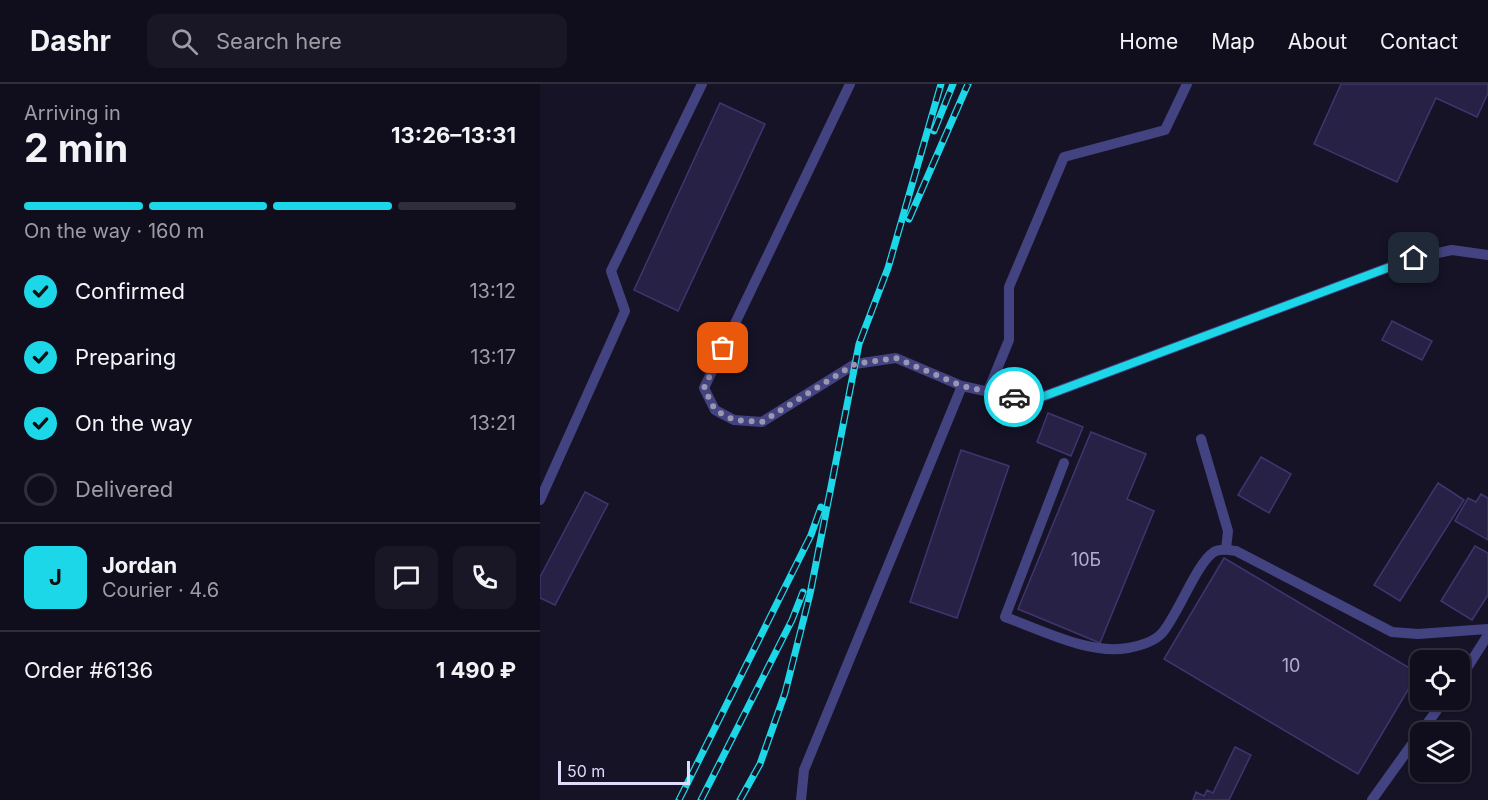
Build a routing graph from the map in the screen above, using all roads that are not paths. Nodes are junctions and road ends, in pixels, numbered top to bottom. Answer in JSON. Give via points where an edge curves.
{"nodes":[{"id":1,"x":702,"y":84,"type":"edge"},
{"id":2,"x":850,"y":84,"type":"edge"},
{"id":3,"x":1187,"y":84,"type":"edge"},
{"id":4,"x":1488,"y":255,"type":"edge"},
{"id":5,"x":962,"y":386,"type":"junction"},
{"id":6,"x":988,"y":391,"type":"junction"},
{"id":7,"x":1201,"y":439,"type":"dead end"},
{"id":8,"x":1064,"y":463,"type":"dead end"},
{"id":9,"x":540,"y":500,"type":"edge"},
{"id":10,"x":1226,"y":549,"type":"junction"},
{"id":11,"x":1488,"y":629,"type":"edge"},
{"id":12,"x":1488,"y":635,"type":"edge"},
{"id":13,"x":1470,"y":663,"type":"edge"},
{"id":14,"x":1410,"y":747,"type":"edge"},
{"id":15,"x":801,"y":800,"type":"edge"},
{"id":16,"x":1372,"y":800,"type":"edge"}],
"edges":[{"from":1,"to":9,"type":"lane","via":[[611,272],[626,311]]},
{"from":2,"to":5,"type":"lane","via":[[704,388],[715,410],[734,420],[762,422],[855,364],[896,358]]},
{"from":3,"to":6,"type":"lane","via":[[1165,130],[1064,157],[1009,287],[1009,340]]},
{"from":4,"to":6,"type":"lane","via":[[1452,250],[1414,258],[1031,401]]},
{"from":5,"to":6,"type":"lane"},
{"from":5,"to":15,"type":"lane","via":[[804,770]]},
{"from":7,"to":10,"type":"lane","via":[[1228,531]]},
{"from":8,"to":10,"type":"lane","via":[[1005,617],[1093,648],[1128,648],[1148,642],[1161,634],[1203,565],[1214,552]]},
{"from":10,"to":11,"type":"lane","via":[[1392,632]]},
{"from":12,"to":13,"type":"lane"},
{"from":14,"to":16,"type":"lane"}]}
